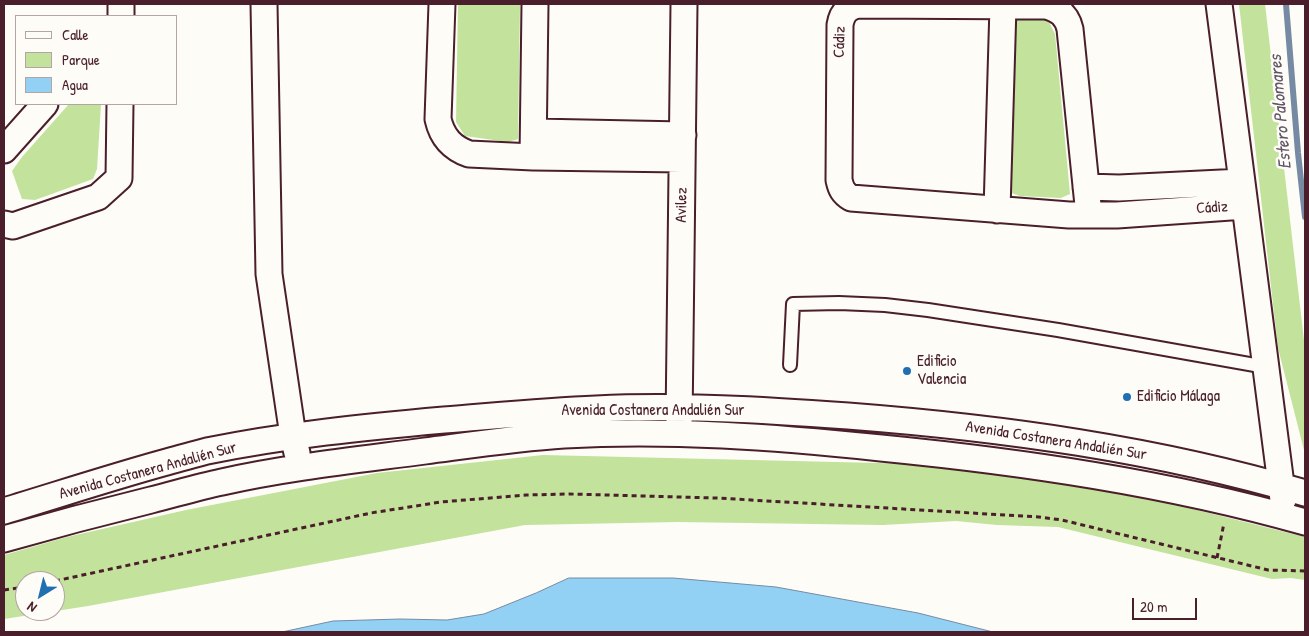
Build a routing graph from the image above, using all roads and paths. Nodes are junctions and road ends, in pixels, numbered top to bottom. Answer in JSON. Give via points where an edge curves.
{"nodes":[{"id":1,"x":264,"y":4,"type":"edge"},
{"id":2,"x":442,"y":4,"type":"edge"},
{"id":3,"x":535,"y":4,"type":"edge"},
{"id":4,"x":684,"y":4,"type":"edge"},
{"id":5,"x":1219,"y":4,"type":"edge"},
{"id":6,"x":1003,"y":6,"type":"junction"},
{"id":7,"x":43,"y":105,"type":"edge"},
{"id":8,"x":120,"y":105,"type":"edge"},
{"id":9,"x":534,"y":132,"type":"junction"},
{"id":10,"x":683,"y":147,"type":"junction"},
{"id":11,"x":4,"y":150,"type":"edge"},
{"id":12,"x":533,"y":157,"type":"junction"},
{"id":13,"x":1242,"y":182,"type":"junction"},
{"id":14,"x":1086,"y":187,"type":"junction"},
{"id":15,"x":1245,"y":206,"type":"junction"},
{"id":16,"x":997,"y":210,"type":"junction"},
{"id":17,"x":1089,"y":215,"type":"junction"},
{"id":18,"x":4,"y":224,"type":"edge"},
{"id":19,"x":790,"y":365,"type":"dead end"},
{"id":20,"x":1266,"y":366,"type":"junction"},
{"id":21,"x":680,"y":407,"type":"junction"},
{"id":22,"x":679,"y":433,"type":"junction"},
{"id":23,"x":293,"y":436,"type":"junction"},
{"id":24,"x":300,"y":467,"type":"junction"},
{"id":25,"x":1281,"y":486,"type":"junction"},
{"id":26,"x":1305,"y":493,"type":"edge"},
{"id":27,"x":4,"y":511,"type":"edge"},
{"id":28,"x":1295,"y":519,"type":"edge"},
{"id":29,"x":4,"y":538,"type":"edge"},
{"id":30,"x":1305,"y":571,"type":"edge"},
{"id":31,"x":65,"y":579,"type":"edge"}],
"edges":[{"from":1,"to":23,"type":"street","via":[[269,274]]},
{"from":2,"to":12,"type":"street","via":[[438,119],[443,135],[455,147],[469,154]]},
{"from":3,"to":9,"type":"street"},
{"from":4,"to":10,"type":"street","name":"Avilez"},
{"from":5,"to":13,"type":"street"},
{"from":6,"to":14,"type":"street","name":"Cádiz","via":[[1054,8],[1068,23]]},
{"from":6,"to":16,"type":"street"},
{"from":6,"to":16,"type":"street","name":"Cádiz","via":[[859,5],[846,11],[840,25],[839,180],[845,194],[858,199]]},
{"from":7,"to":11,"type":"street"},
{"from":8,"to":18,"type":"street","via":[[119,178],[98,197],[13,226]]},
{"from":9,"to":10,"type":"street"},
{"from":9,"to":12,"type":"street"},
{"from":10,"to":12,"type":"street"},
{"from":10,"to":21,"type":"street","name":"Avilez"},
{"from":13,"to":14,"type":"street","name":"Cádiz"},
{"from":13,"to":15,"type":"street"},
{"from":14,"to":17,"type":"street","name":"Cádiz"},
{"from":15,"to":17,"type":"street","name":"Cádiz"},
{"from":15,"to":20,"type":"street"},
{"from":16,"to":17,"type":"street","name":"Cádiz"},
{"from":19,"to":20,"type":"lane","via":[[793,304],[839,303],[928,310]]},
{"from":20,"to":25,"type":"street"},
{"from":21,"to":22,"type":"street","name":"Avilez"},
{"from":21,"to":23,"type":"street","name":"Avenida Costanera Andalién Sur","via":[[516,413]]},
{"from":21,"to":25,"type":"street","name":"Avenida Costanera Andalién Sur","via":[[792,412],[1000,431],[1112,448]]},
{"from":22,"to":24,"type":"street","name":"Avenida Costanera Andalién Sur","via":[[560,435]]},
{"from":22,"to":28,"type":"street","name":"Avenida Costanera Andalién Sur","via":[[845,444],[1064,470],[1228,502]]},
{"from":23,"to":24,"type":"street"},
{"from":23,"to":27,"type":"street","name":"Avenida Costanera Andalién Sur","via":[[205,452]]},
{"from":24,"to":29,"type":"street","name":"Avenida Costanera Andalién Sur","via":[[222,482]]},
{"from":25,"to":26,"type":"street","name":"Avenida Costanera Andalién Sur"},
{"from":25,"to":28,"type":"street"},
{"from":30,"to":31,"type":"path","via":[[1268,570],[1038,517],[717,498],[569,494],[441,502],[371,513]]}]}
